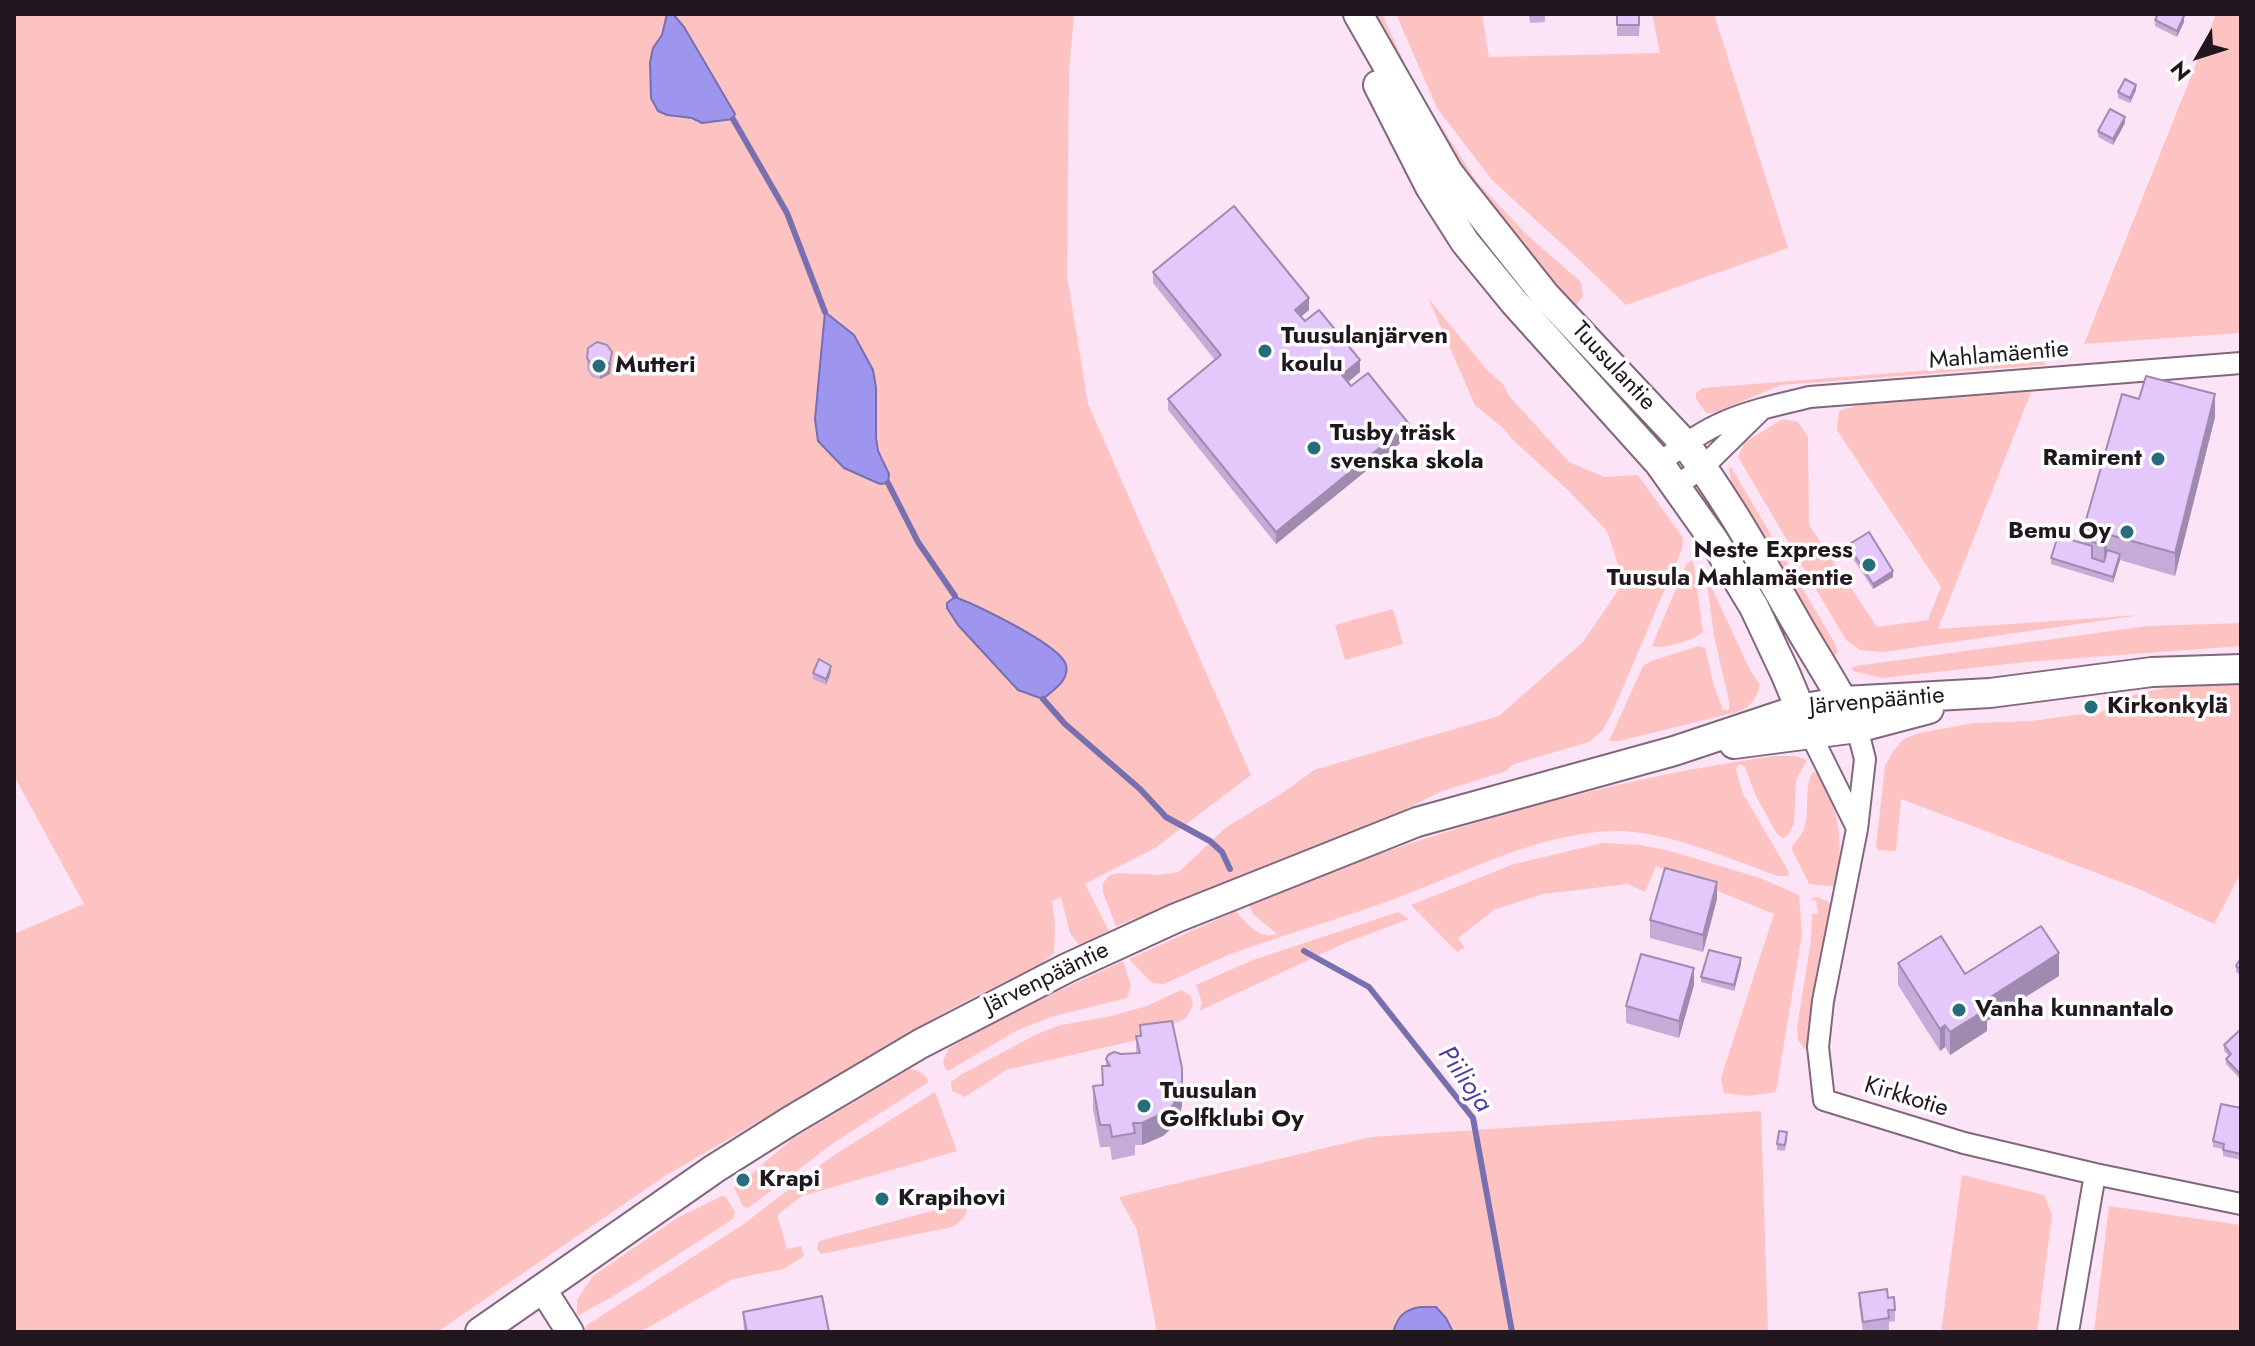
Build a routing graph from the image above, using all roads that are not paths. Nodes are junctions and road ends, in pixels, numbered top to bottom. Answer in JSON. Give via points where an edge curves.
{"nodes":[{"id":1,"x":1350,"y":14,"type":"edge"},
{"id":2,"x":1358,"y":14,"type":"edge"},
{"id":3,"x":2241,"y":363,"type":"edge"},
{"id":4,"x":1763,"y":408,"type":"junction"},
{"id":5,"x":1685,"y":444,"type":"junction"},
{"id":6,"x":1703,"y":467,"type":"junction"},
{"id":7,"x":1668,"y":474,"type":"junction"},
{"id":8,"x":2241,"y":669,"type":"edge"},
{"id":9,"x":1990,"y":693,"type":"junction"},
{"id":10,"x":1844,"y":701,"type":"junction"},
{"id":11,"x":1806,"y":722,"type":"junction"},
{"id":12,"x":1857,"y":728,"type":"junction"},
{"id":13,"x":1857,"y":829,"type":"junction"},
{"id":14,"x":2095,"y":1174,"type":"junction"},
{"id":15,"x":2241,"y":1204,"type":"edge"},
{"id":16,"x":542,"y":1288,"type":"junction"},
{"id":17,"x":480,"y":1332,"type":"edge"},
{"id":18,"x":570,"y":1332,"type":"edge"},
{"id":19,"x":2068,"y":1332,"type":"edge"}],
"edges":[{"from":1,"to":7,"type":"main road","name":"Tuusulantie","via":[[1370,69],[1430,187],[1465,242]]},
{"from":2,"to":5,"type":"main road","name":"Tuusulantie","via":[[1448,172],[1545,295]]},
{"from":3,"to":4,"type":"street","name":"Mahlamäentie","via":[[1810,397]]},
{"from":4,"to":5,"type":"street","name":"Mahlamäentie","via":[[1724,421]]},
{"from":4,"to":6,"type":"street"},
{"from":5,"to":6,"type":"main road","name":"Tuusulantie"},
{"from":5,"to":7,"type":"street","name":"Mahlamäentie"},
{"from":6,"to":7,"type":"street"},
{"from":6,"to":10,"type":"main road","name":"Tuusulantie"},
{"from":7,"to":11,"type":"main road","name":"Tuusulantie","via":[[1754,607]]},
{"from":8,"to":9,"type":"main road","name":"Järvenpääntie","via":[[2152,672]]},
{"from":9,"to":10,"type":"main road","name":"Järvenpääntie"},
{"from":9,"to":12,"type":"main road","name":"Järvenpääntie"},
{"from":10,"to":11,"type":"main road","name":"Järvenpääntie"},
{"from":10,"to":12,"type":"main road","name":"Tuusulantie"},
{"from":11,"to":12,"type":"main road","name":"Järvenpääntie"},
{"from":11,"to":13,"type":"street"},
{"from":11,"to":16,"type":"main road","name":"Järvenpääntie","via":[[1674,751],[1417,822],[1176,918],[920,1044],[714,1169]]},
{"from":12,"to":13,"type":"street","name":"Kirkkotie","via":[[1865,759]]},
{"from":13,"to":14,"type":"street","name":"Kirkkotie","via":[[1823,1001],[1818,1047],[1824,1100],[1964,1143]]},
{"from":14,"to":15,"type":"street","name":"Kirkkotie"},
{"from":14,"to":19,"type":"street"},
{"from":16,"to":17,"type":"main road","name":"Järvenpääntie"},
{"from":16,"to":18,"type":"street"}]}
